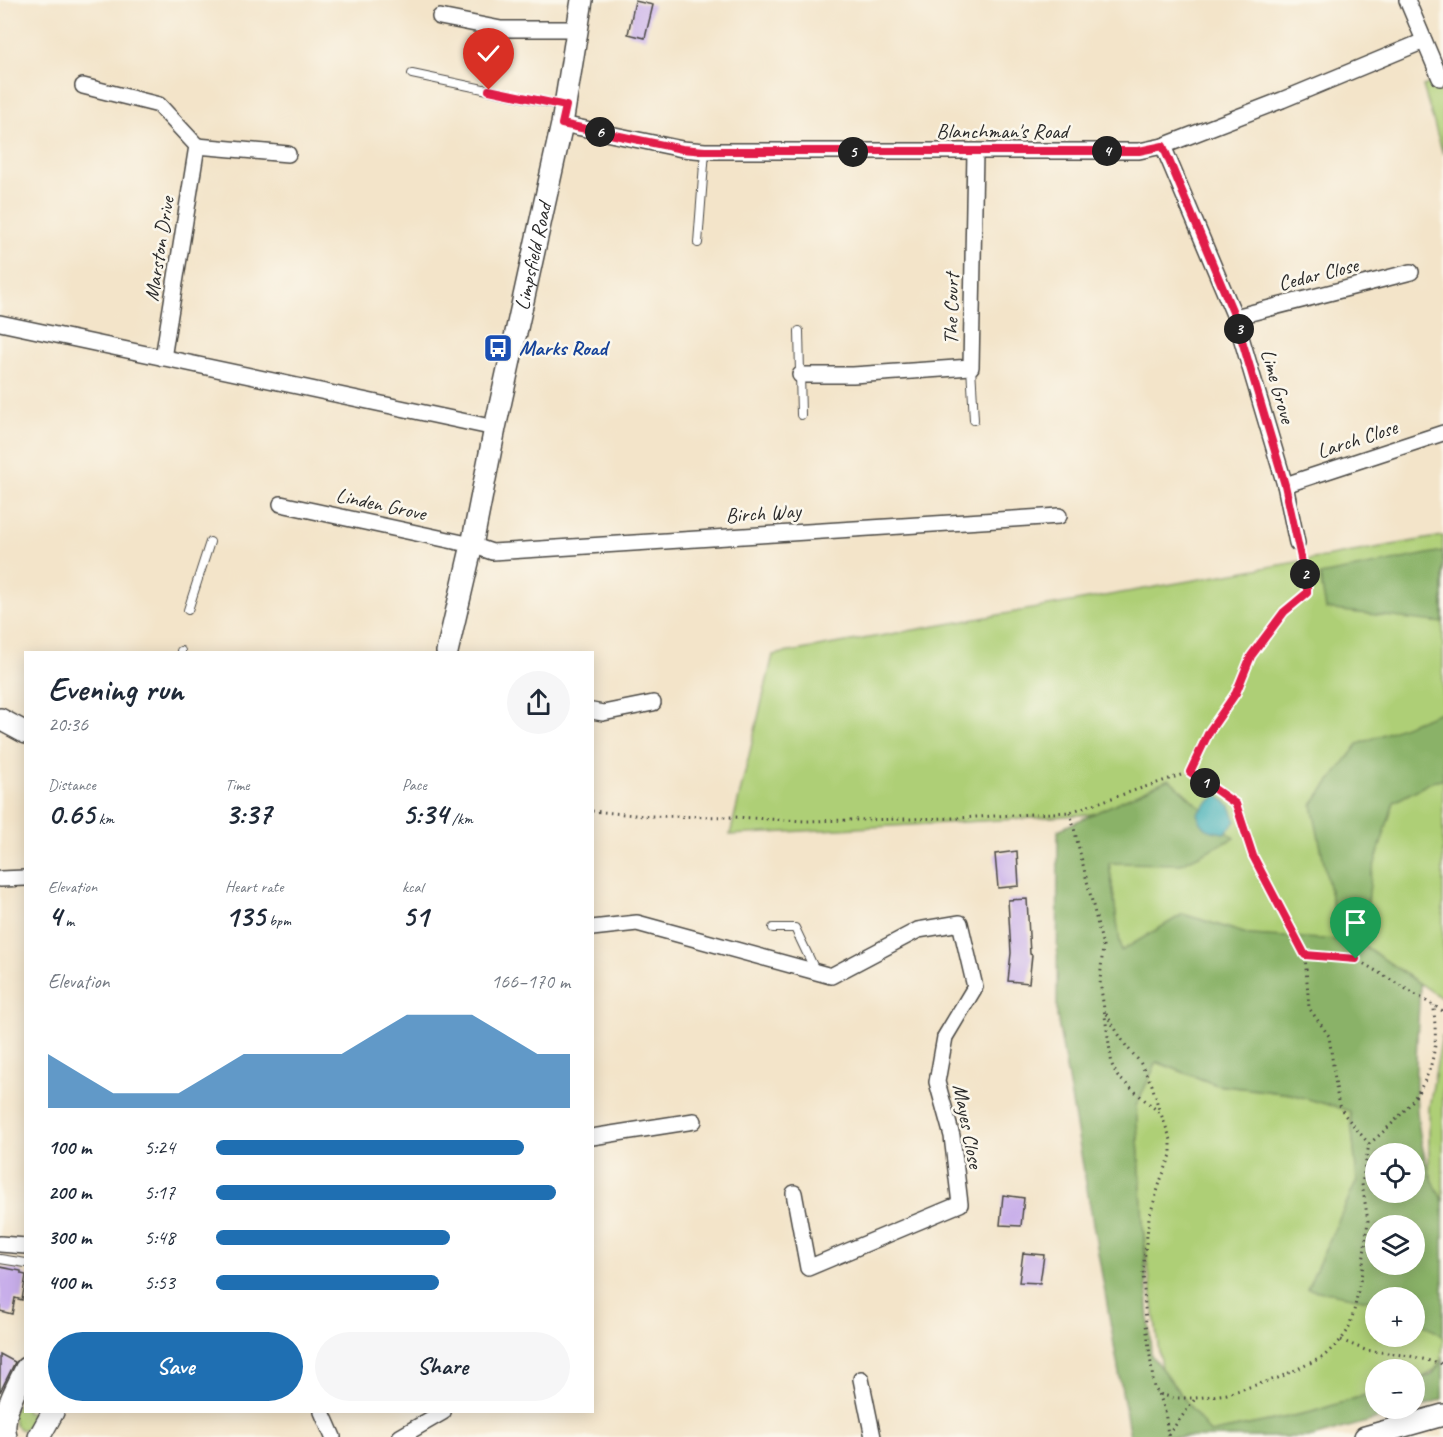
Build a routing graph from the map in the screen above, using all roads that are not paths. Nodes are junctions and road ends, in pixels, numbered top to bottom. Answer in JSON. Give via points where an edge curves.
{"nodes":[{"id":1,"x":582,"y":0,"type":"edge"},
{"id":2,"x":1407,"y":0,"type":"edge"},
{"id":3,"x":440,"y":17,"type":"dead end"},
{"id":4,"x":577,"y":29,"type":"junction"},
{"id":5,"x":1424,"y":41,"type":"junction"},
{"id":6,"x":412,"y":74,"type":"dead end"},
{"id":7,"x":1440,"y":78,"type":"dead end"},
{"id":8,"x":83,"y":86,"type":"dead end"},
{"id":9,"x":564,"y":115,"type":"junction"},
{"id":10,"x":197,"y":146,"type":"junction"},
{"id":11,"x":1163,"y":146,"type":"junction"},
{"id":12,"x":705,"y":151,"type":"junction"},
{"id":13,"x":975,"y":152,"type":"junction"},
{"id":14,"x":288,"y":154,"type":"dead end"},
{"id":15,"x":698,"y":243,"type":"dead end"},
{"id":16,"x":1411,"y":272,"type":"dead end"},
{"id":17,"x":1235,"y":317,"type":"junction"},
{"id":18,"x":0,"y":324,"type":"edge"},
{"id":19,"x":799,"y":331,"type":"dead end"},
{"id":20,"x":163,"y":358,"type":"junction"},
{"id":21,"x":971,"y":367,"type":"junction"},
{"id":22,"x":800,"y":375,"type":"junction"},
{"id":23,"x":801,"y":415,"type":"dead end"},
{"id":24,"x":974,"y":420,"type":"dead end"},
{"id":25,"x":495,"y":428,"type":"junction"},
{"id":26,"x":1443,"y":433,"type":"edge"},
{"id":27,"x":1285,"y":485,"type":"junction"},
{"id":28,"x":281,"y":504,"type":"dead end"},
{"id":29,"x":1059,"y":516,"type":"dead end"},
{"id":30,"x":210,"y":542,"type":"dead end"},
{"id":31,"x":1297,"y":543,"type":"road end"},
{"id":32,"x":472,"y":545,"type":"junction"},
{"id":33,"x":188,"y":610,"type":"dead end"},
{"id":34,"x":447,"y":651,"type":"edge"},
{"id":35,"x":653,"y":703,"type":"dead end"},
{"id":36,"x":594,"y":711,"type":"edge"},
{"id":37,"x":0,"y":719,"type":"edge"},
{"id":38,"x":24,"y":732,"type":"edge"},
{"id":39,"x":24,"y":878,"type":"edge"},
{"id":40,"x":0,"y":879,"type":"edge"},
{"id":41,"x":594,"y":928,"type":"edge"},
{"id":42,"x":773,"y":928,"type":"dead end"},
{"id":43,"x":816,"y":972,"type":"junction"},
{"id":44,"x":694,"y":1120,"type":"dead end"},
{"id":45,"x":594,"y":1137,"type":"edge"},
{"id":46,"x":794,"y":1193,"type":"dead end"},
{"id":47,"x":0,"y":1244,"type":"edge"},
{"id":48,"x":24,"y":1246,"type":"edge"},
{"id":49,"x":0,"y":1258,"type":"edge"},
{"id":50,"x":24,"y":1263,"type":"edge"},
{"id":51,"x":24,"y":1373,"type":"edge"},
{"id":52,"x":861,"y":1379,"type":"dead end"},
{"id":53,"x":52,"y":1413,"type":"edge"},
{"id":54,"x":322,"y":1413,"type":"edge"},
{"id":55,"x":441,"y":1413,"type":"edge"},
{"id":56,"x":1443,"y":1415,"type":"edge"},
{"id":57,"x":6,"y":1437,"type":"edge"},
{"id":58,"x":39,"y":1437,"type":"edge"},
{"id":59,"x":333,"y":1437,"type":"edge"},
{"id":60,"x":400,"y":1437,"type":"edge"},
{"id":61,"x":873,"y":1437,"type":"edge"},
{"id":62,"x":1365,"y":1437,"type":"edge"}],
"edges":[{"from":1,"to":4,"type":"main road","name":"Limpsfield Road"},
{"from":2,"to":5,"type":"street"},
{"from":3,"to":4,"type":"street","via":[[501,28]]},
{"from":4,"to":9,"type":"main road","name":"Limpsfield Road"},
{"from":5,"to":7,"type":"street"},
{"from":5,"to":11,"type":"street","name":"Blanchman's Road"},
{"from":6,"to":9,"type":"lane"},
{"from":8,"to":10,"type":"street","via":[[159,105]]},
{"from":9,"to":12,"type":"street","name":"Blanchman's Road","via":[[682,149]]},
{"from":9,"to":25,"type":"main road","name":"Limpsfield Road"},
{"from":10,"to":14,"type":"street"},
{"from":10,"to":20,"type":"street","name":"Marston Drive"},
{"from":11,"to":13,"type":"street","name":"Blanchman's Road","via":[[1139,151]]},
{"from":11,"to":17,"type":"street","name":"Lime Grove"},
{"from":12,"to":13,"type":"street","name":"Blanchman's Road"},
{"from":12,"to":15,"type":"lane"},
{"from":13,"to":21,"type":"street","name":"The Court"},
{"from":16,"to":17,"type":"street","name":"Cedar Close"},
{"from":17,"to":27,"type":"street","name":"Lime Grove"},
{"from":18,"to":20,"type":"street"},
{"from":19,"to":22,"type":"lane"},
{"from":20,"to":25,"type":"street"},
{"from":21,"to":22,"type":"street","name":"The Court"},
{"from":21,"to":24,"type":"lane"},
{"from":22,"to":23,"type":"lane"},
{"from":25,"to":32,"type":"main road","name":"Limpsfield Road"},
{"from":26,"to":27,"type":"street","name":"Larch Close"},
{"from":27,"to":31,"type":"street","name":"Lime Grove"},
{"from":28,"to":32,"type":"street","name":"Linden Grove"},
{"from":29,"to":32,"type":"street","name":"Birch Way","via":[[492,552]]},
{"from":30,"to":33,"type":"lane"},
{"from":32,"to":34,"type":"main road","name":"Limpsfield Road"},
{"from":35,"to":36,"type":"street"},
{"from":37,"to":38,"type":"main road"},
{"from":39,"to":40,"type":"street"},
{"from":41,"to":43,"type":"street","name":"Mayes Close","via":[[637,923]]},
{"from":42,"to":43,"type":"lane","via":[[795,928]]},
{"from":43,"to":46,"type":"street","name":"Mayes Close","via":[[831,976],[918,930],[960,923],[975,987],[945,1037],[937,1082],[952,1136],[960,1204],[808,1268]]},
{"from":44,"to":45,"type":"street"},
{"from":47,"to":48,"type":"street"},
{"from":49,"to":50,"type":"lane"},
{"from":51,"to":57,"type":"main road","via":[[6,1414]]},
{"from":52,"to":61,"type":"street"},
{"from":53,"to":58,"type":"main road"},
{"from":54,"to":59,"type":"street"},
{"from":55,"to":60,"type":"street"},
{"from":56,"to":62,"type":"main road"}]}
